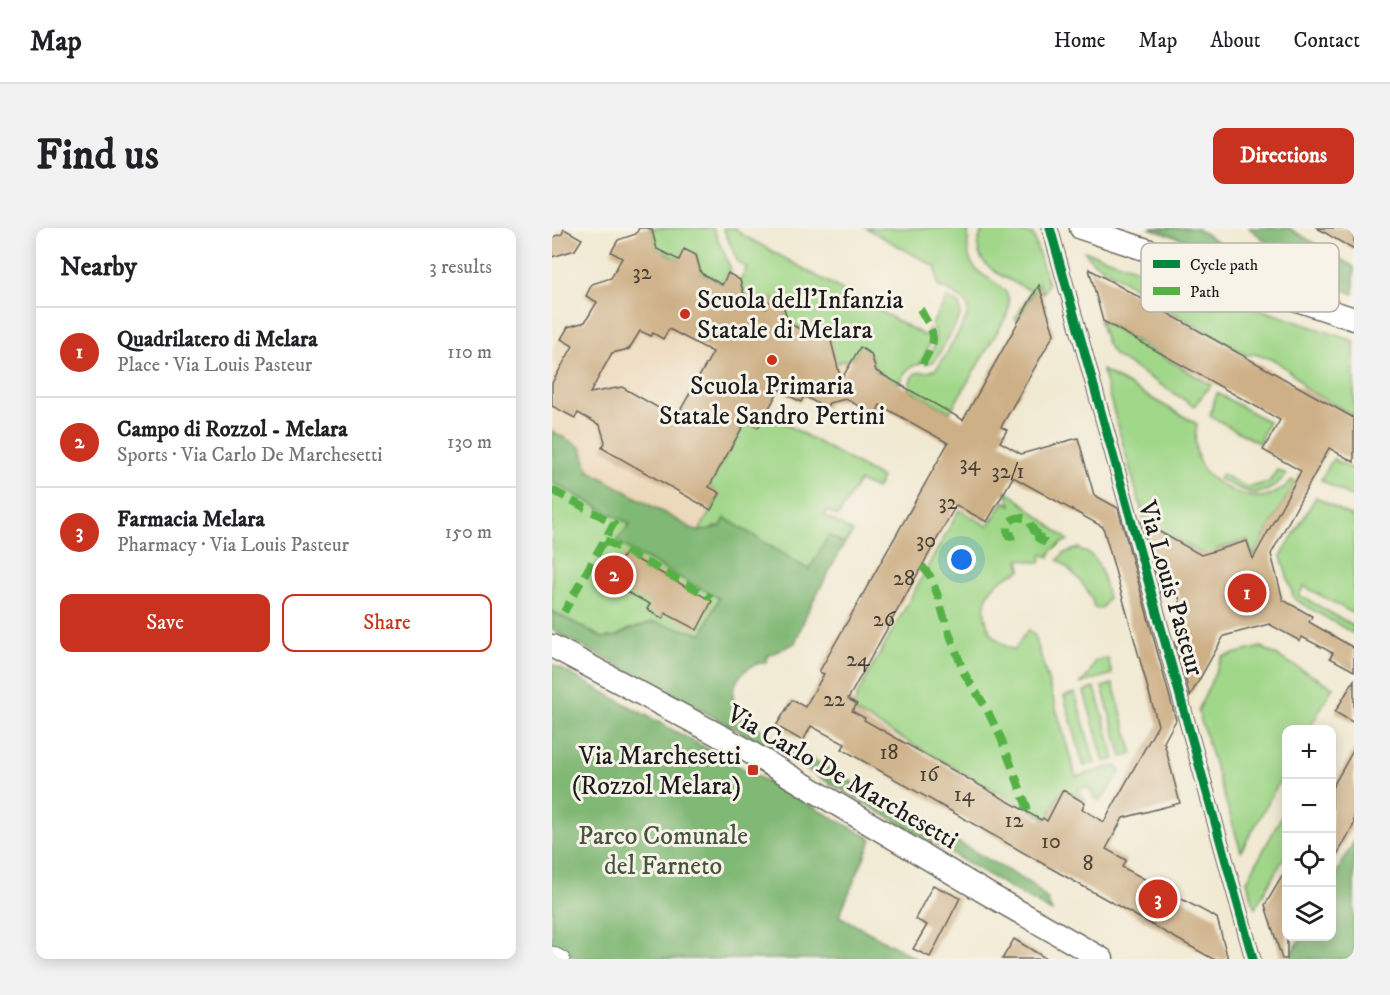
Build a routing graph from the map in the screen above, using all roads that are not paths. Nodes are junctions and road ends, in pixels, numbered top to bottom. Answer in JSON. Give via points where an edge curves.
{"nodes":[{"id":1,"x":1050,"y":228,"type":"edge"},
{"id":2,"x":1081,"y":228,"type":"edge"},
{"id":3,"x":1141,"y":248,"type":"edge"},
{"id":4,"x":1333,"y":312,"type":"edge"},
{"id":5,"x":1354,"y":319,"type":"edge"},
{"id":6,"x":552,"y":646,"type":"edge"},
{"id":7,"x":552,"y":954,"type":"edge"},
{"id":8,"x":562,"y":959,"type":"edge"},
{"id":9,"x":1102,"y":959,"type":"edge"},
{"id":10,"x":1253,"y":959,"type":"edge"}],
"edges":[{"from":1,"to":10,"type":"street","name":"Via Louis Pasteur"},
{"from":2,"to":3,"type":"main road"},
{"from":4,"to":5,"type":"main road"},
{"from":6,"to":9,"type":"main road","name":"Via Carlo De Marchesetti","via":[[741,747]]},
{"from":7,"to":8,"type":"street"}]}
